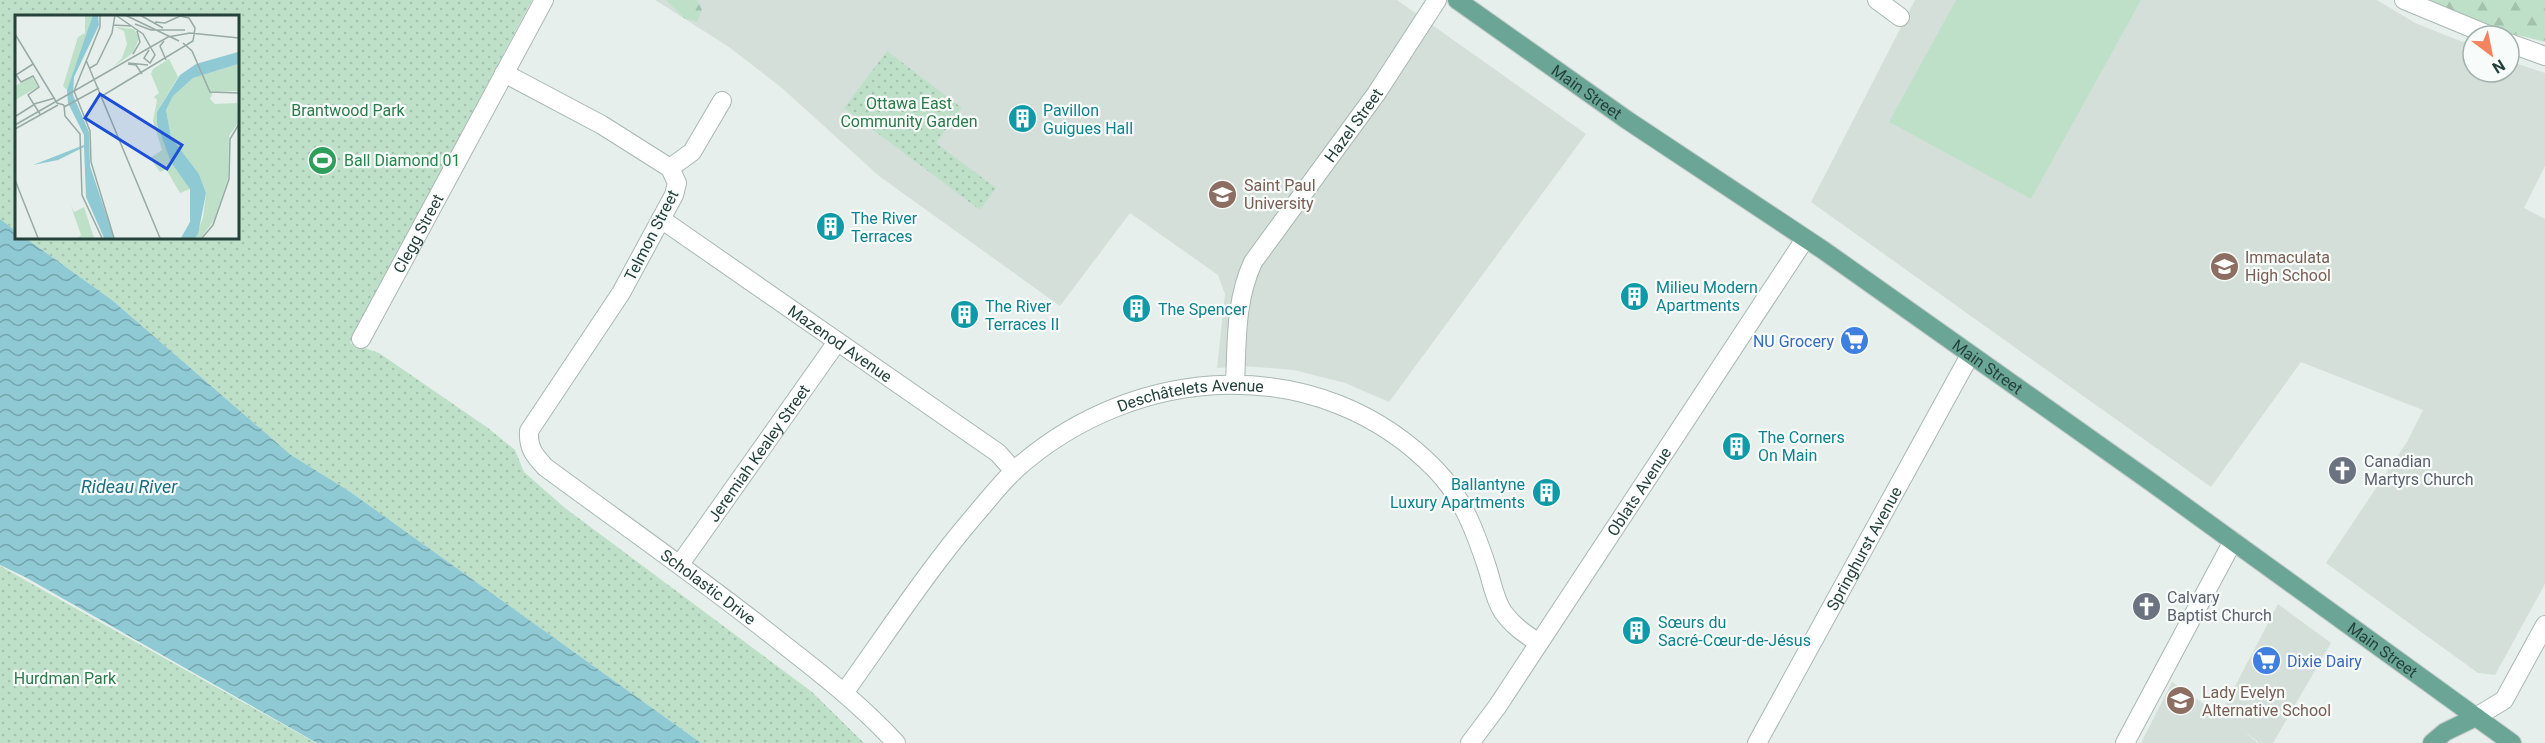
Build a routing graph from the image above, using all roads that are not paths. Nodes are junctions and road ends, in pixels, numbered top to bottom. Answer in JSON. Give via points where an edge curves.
{"nodes":[{"id":1,"x":544,"y":0,"type":"edge"},
{"id":2,"x":1437,"y":0,"type":"edge"},
{"id":3,"x":1457,"y":0,"type":"edge"},
{"id":4,"x":1877,"y":0,"type":"edge"},
{"id":5,"x":2404,"y":0,"type":"edge"},
{"id":6,"x":1900,"y":17,"type":"dead end"},
{"id":7,"x":2462,"y":24,"type":"edge"},
{"id":8,"x":2521,"y":47,"type":"edge"},
{"id":9,"x":2544,"y":56,"type":"edge"},
{"id":10,"x":504,"y":73,"type":"junction"},
{"id":11,"x":722,"y":101,"type":"dead end"},
{"id":12,"x":670,"y":168,"type":"junction"},
{"id":13,"x":661,"y":219,"type":"junction"},
{"id":14,"x":1805,"y":239,"type":"junction"},
{"id":15,"x":361,"y":339,"type":"dead end"},
{"id":16,"x":837,"y":342,"type":"junction"},
{"id":17,"x":1970,"y":355,"type":"junction"},
{"id":18,"x":1235,"y":384,"type":"junction"},
{"id":19,"x":529,"y":431,"type":"joint"},
{"id":20,"x":1014,"y":471,"type":"junction"},
{"id":21,"x":2233,"y":541,"type":"junction"},
{"id":22,"x":680,"y":564,"type":"junction"},
{"id":23,"x":2545,"y":625,"type":"edge"},
{"id":24,"x":1539,"y":643,"type":"junction"},
{"id":25,"x":844,"y":693,"type":"junction"},
{"id":26,"x":2476,"y":717,"type":"junction"},
{"id":27,"x":896,"y":743,"type":"edge"},
{"id":28,"x":1470,"y":743,"type":"edge"},
{"id":29,"x":1757,"y":743,"type":"edge"},
{"id":30,"x":2125,"y":743,"type":"edge"},
{"id":31,"x":2432,"y":743,"type":"edge"},
{"id":32,"x":2512,"y":743,"type":"edge"}],
"edges":[{"from":1,"to":10,"type":"street","name":"Clegg Street"},
{"from":2,"to":18,"type":"street","name":"Hazel Street","via":[[1376,94],[1253,262],[1240,301]]},
{"from":3,"to":14,"type":"main road","name":"Main Street"},
{"from":4,"to":6,"type":"street"},
{"from":5,"to":7,"type":"street"},
{"from":8,"to":9,"type":"street"},
{"from":10,"to":12,"type":"street","name":"Telmon Street","via":[[602,125]]},
{"from":10,"to":15,"type":"street","name":"Clegg Street"},
{"from":11,"to":12,"type":"street","via":[[692,152]]},
{"from":12,"to":13,"type":"street","name":"Telmon Street","via":[[678,183]]},
{"from":13,"to":16,"type":"street","name":"Mazenod Avenue"},
{"from":13,"to":19,"type":"street","name":"Telmon Street","via":[[621,293]]},
{"from":14,"to":17,"type":"main road","name":"Main Street"},
{"from":14,"to":24,"type":"street","name":"Oblats Avenue"},
{"from":16,"to":20,"type":"street","name":"Mazenod Avenue","via":[[998,453]]},
{"from":16,"to":22,"type":"street","name":"Jeremiah Kealey Street"},
{"from":17,"to":21,"type":"main road","name":"Main Street"},
{"from":17,"to":29,"type":"street","name":"Springhurst Avenue"},
{"from":18,"to":20,"type":"street","name":"Deschâtelets Avenue","via":[[1168,391],[1118,407],[1061,435]]},
{"from":18,"to":24,"type":"street","name":"Deschâtelets Avenue","via":[[1302,392],[1350,409],[1405,441],[1454,492],[1471,522],[1499,604],[1517,628]]},
{"from":19,"to":22,"type":"street","name":"Scholastic Drive","via":[[532,452],[546,467]]},
{"from":20,"to":25,"type":"street","name":"Deschâtelets Avenue","via":[[961,531]]},
{"from":21,"to":26,"type":"main road","name":"Main Street"},
{"from":21,"to":30,"type":"street"},
{"from":22,"to":25,"type":"street","name":"Scholastic Drive"},
{"from":23,"to":26,"type":"street","via":[[2505,700]]},
{"from":24,"to":28,"type":"street","name":"Oblats Avenue"},
{"from":25,"to":27,"type":"street","name":"Scholastic Drive"},
{"from":26,"to":31,"type":"main road"},
{"from":26,"to":32,"type":"main road","name":"Main Street"}]}
